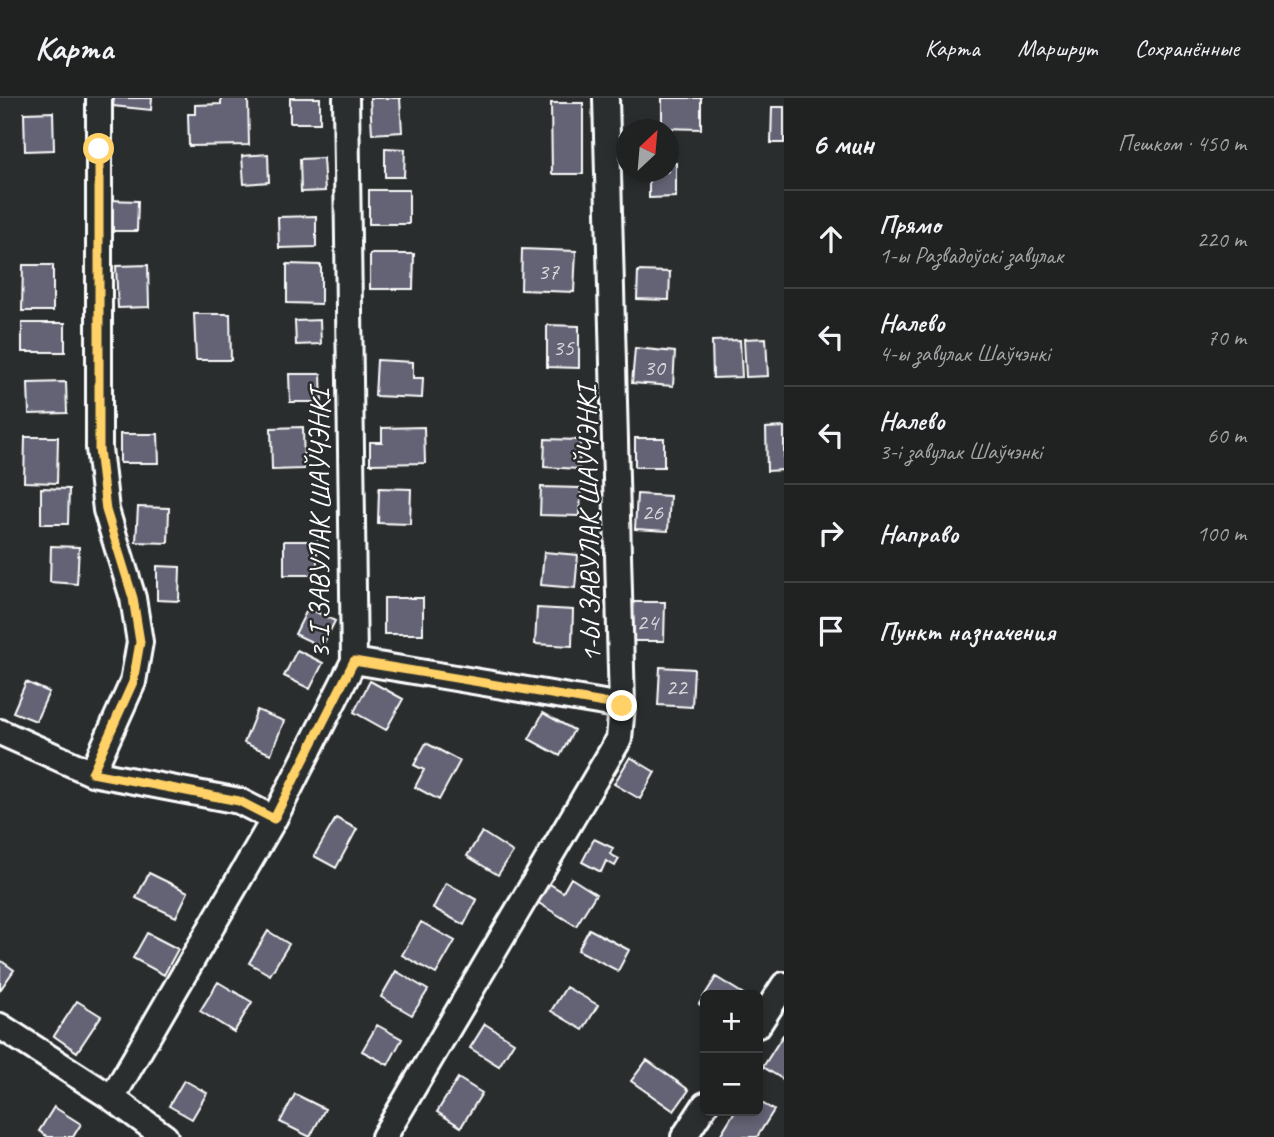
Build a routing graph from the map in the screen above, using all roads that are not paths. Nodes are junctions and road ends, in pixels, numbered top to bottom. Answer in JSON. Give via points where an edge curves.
{"nodes":[{"id":1,"x":99,"y":98,"type":"edge"},
{"id":2,"x":346,"y":98,"type":"edge"},
{"id":3,"x":606,"y":98,"type":"edge"},
{"id":4,"x":354,"y":661,"type":"junction"},
{"id":5,"x":622,"y":706,"type":"junction"},
{"id":6,"x":0,"y":732,"type":"edge"},
{"id":7,"x":92,"y":773,"type":"junction"},
{"id":8,"x":274,"y":819,"type":"junction"},
{"id":9,"x":784,"y":985,"type":"edge"},
{"id":10,"x":763,"y":1017,"type":"edge"},
{"id":11,"x":0,"y":1026,"type":"edge"},
{"id":12,"x":112,"y":1098,"type":"junction"},
{"id":13,"x":700,"y":1113,"type":"edge"},
{"id":14,"x":165,"y":1137,"type":"edge"},
{"id":15,"x":384,"y":1137,"type":"edge"},
{"id":16,"x":684,"y":1137,"type":"edge"}],
"edges":[{"from":1,"to":7,"type":"street","via":[[99,449],[106,510],[133,598],[140,642],[133,682]]},
{"from":2,"to":4,"type":"street","name":"3-І ЗАВУЛАК ШАЎЧЭНКІ"},
{"from":3,"to":5,"type":"street","name":"1-Ы ЗАВУЛАК ШАЎЧЭНКІ"},
{"from":4,"to":5,"type":"street"},
{"from":4,"to":8,"type":"street","name":"3-І ЗАВУЛАК ШАЎЧЭНКІ"},
{"from":5,"to":15,"type":"street","name":"1-Ы ЗАВУЛАК ШАЎЧЭНКІ","via":[[619,739]]},
{"from":6,"to":7,"type":"street"},
{"from":7,"to":8,"type":"street","via":[[239,801]]},
{"from":8,"to":12,"type":"street","name":"3-І ЗАВУЛАК ШАЎЧЭНКІ"},
{"from":9,"to":10,"type":"street"},
{"from":11,"to":12,"type":"street"},
{"from":12,"to":14,"type":"street"},
{"from":13,"to":16,"type":"street"}]}
